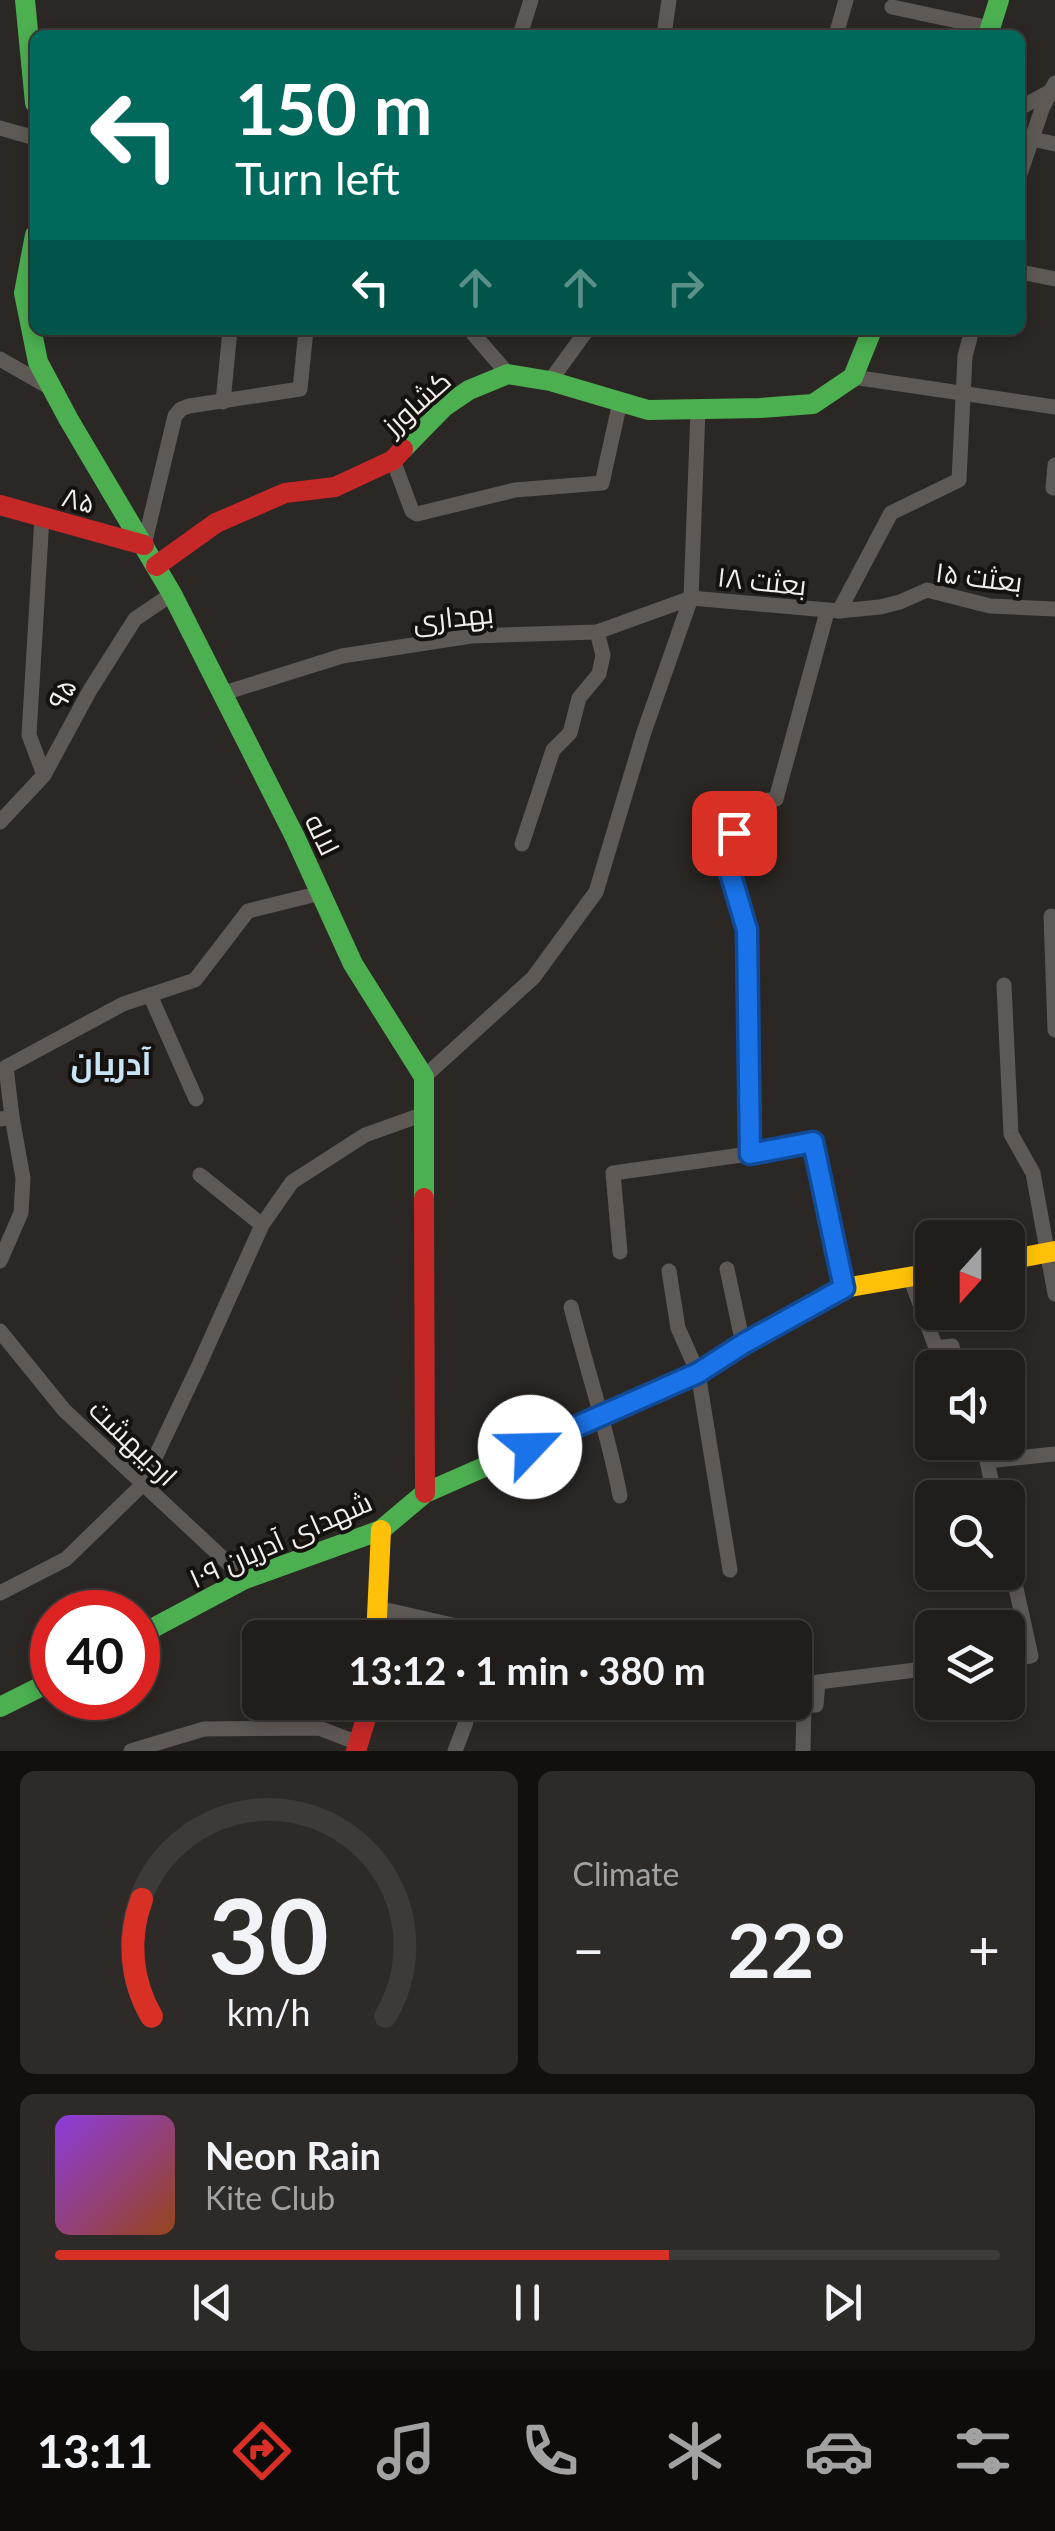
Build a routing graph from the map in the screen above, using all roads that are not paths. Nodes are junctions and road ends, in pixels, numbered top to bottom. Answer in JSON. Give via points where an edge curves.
{"nodes":[{"id":1,"x":24,"y":0,"type":"edge"},
{"id":2,"x":531,"y":0,"type":"edge"},
{"id":3,"x":668,"y":0,"type":"edge"},
{"id":4,"x":846,"y":0,"type":"edge"},
{"id":5,"x":999,"y":0,"type":"edge"},
{"id":6,"x":892,"y":7,"type":"dead end"},
{"id":7,"x":522,"y":30,"type":"edge"},
{"id":8,"x":665,"y":30,"type":"edge"},
{"id":9,"x":837,"y":30,"type":"edge"},
{"id":10,"x":985,"y":30,"type":"edge"},
{"id":11,"x":989,"y":30,"type":"edge"},
{"id":12,"x":30,"y":56,"type":"edge"},
{"id":13,"x":1054,"y":89,"type":"edge"},
{"id":14,"x":1025,"y":105,"type":"edge"},
{"id":15,"x":0,"y":128,"type":"edge"},
{"id":16,"x":30,"y":137,"type":"edge"},
{"id":17,"x":1032,"y":139,"type":"junction"},
{"id":18,"x":1055,"y":144,"type":"edge"},
{"id":19,"x":1025,"y":159,"type":"edge"},
{"id":20,"x":30,"y":261,"type":"edge"},
{"id":21,"x":1025,"y":273,"type":"edge"},
{"id":22,"x":1055,"y":279,"type":"edge"},
{"id":23,"x":30,"y":323,"type":"edge"},
{"id":24,"x":33,"y":335,"type":"edge"},
{"id":25,"x":230,"y":335,"type":"edge"},
{"id":26,"x":305,"y":335,"type":"edge"},
{"id":27,"x":474,"y":335,"type":"edge"},
{"id":28,"x":583,"y":335,"type":"edge"},
{"id":29,"x":870,"y":335,"type":"edge"},
{"id":30,"x":971,"y":335,"type":"edge"},
{"id":31,"x":0,"y":359,"type":"edge"},
{"id":32,"x":508,"y":374,"type":"junction"},
{"id":33,"x":853,"y":377,"type":"junction"},
{"id":34,"x":550,"y":381,"type":"junction"},
{"id":35,"x":54,"y":390,"type":"junction"},
{"id":36,"x":962,"y":393,"type":"junction"},
{"id":37,"x":223,"y":402,"type":"junction"},
{"id":38,"x":620,"y":402,"type":"junction"},
{"id":39,"x":1055,"y":407,"type":"edge"},
{"id":40,"x":698,"y":409,"type":"junction"},
{"id":41,"x":392,"y":460,"type":"junction"},
{"id":42,"x":1055,"y":465,"type":"edge"},
{"id":43,"x":1053,"y":488,"type":"edge"},
{"id":44,"x":0,"y":506,"type":"edge"},
{"id":45,"x":42,"y":517,"type":"junction"},
{"id":46,"x":144,"y":544,"type":"junction"},
{"id":47,"x":156,"y":566,"type":"junction"},
{"id":48,"x":172,"y":594,"type":"junction"},
{"id":49,"x":691,"y":598,"type":"junction"},
{"id":50,"x":1055,"y":609,"type":"edge"},
{"id":51,"x":833,"y":612,"type":"junction"},
{"id":52,"x":598,"y":632,"type":"junction"},
{"id":53,"x":222,"y":694,"type":"junction"},
{"id":54,"x":44,"y":775,"type":"junction"},
{"id":55,"x":0,"y":822,"type":"edge"},
{"id":56,"x":522,"y":844,"type":"dead end"},
{"id":57,"x":320,"y":893,"type":"junction"},
{"id":58,"x":1051,"y":916,"type":"dead end"},
{"id":59,"x":1004,"y":984,"type":"dead end"},
{"id":60,"x":150,"y":995,"type":"junction"},
{"id":61,"x":1055,"y":1030,"type":"edge"},
{"id":62,"x":424,"y":1077,"type":"junction"},
{"id":63,"x":196,"y":1099,"type":"dead end"},
{"id":64,"x":424,"y":1114,"type":"junction"},
{"id":65,"x":6,"y":1118,"type":"edge"},
{"id":66,"x":750,"y":1154,"type":"junction"},
{"id":67,"x":200,"y":1176,"type":"dead end"},
{"id":68,"x":262,"y":1225,"type":"junction"},
{"id":69,"x":620,"y":1252,"type":"dead end"},
{"id":70,"x":1052,"y":1252,"type":"edge"},
{"id":71,"x":1025,"y":1257,"type":"edge"},
{"id":72,"x":0,"y":1261,"type":"edge"},
{"id":73,"x":727,"y":1269,"type":"dead end"},
{"id":74,"x":668,"y":1270,"type":"dead end"},
{"id":75,"x":915,"y":1276,"type":"edge"},
{"id":76,"x":910,"y":1277,"type":"junction"},
{"id":77,"x":844,"y":1288,"type":"junction"},
{"id":78,"x":1055,"y":1294,"type":"edge"},
{"id":79,"x":571,"y":1307,"type":"dead end"},
{"id":80,"x":0,"y":1331,"type":"edge"},
{"id":81,"x":743,"y":1344,"type":"junction"},
{"id":82,"x":953,"y":1350,"type":"edge"},
{"id":83,"x":698,"y":1373,"type":"junction"},
{"id":84,"x":599,"y":1416,"type":"junction"},
{"id":85,"x":1055,"y":1454,"type":"edge"},
{"id":86,"x":991,"y":1480,"type":"edge"},
{"id":87,"x":142,"y":1484,"type":"junction"},
{"id":88,"x":425,"y":1493,"type":"junction"},
{"id":89,"x":620,"y":1496,"type":"dead end"},
{"id":90,"x":382,"y":1530,"type":"junction"},
{"id":91,"x":730,"y":1570,"type":"dead end"},
{"id":92,"x":245,"y":1579,"type":"junction"},
{"id":93,"x":0,"y":1592,"type":"edge"},
{"id":94,"x":378,"y":1608,"type":"junction"},
{"id":95,"x":377,"y":1620,"type":"edge"},
{"id":96,"x":430,"y":1620,"type":"edge"},
{"id":97,"x":160,"y":1624,"type":"edge"},
{"id":98,"x":1025,"y":1629,"type":"edge"},
{"id":99,"x":1025,"y":1657,"type":"edge"},
{"id":100,"x":915,"y":1670,"type":"edge"},
{"id":101,"x":30,"y":1692,"type":"edge"},
{"id":102,"x":812,"y":1706,"type":"edge"},
{"id":103,"x":0,"y":1707,"type":"edge"},
{"id":104,"x":365,"y":1720,"type":"edge"},
{"id":105,"x":804,"y":1720,"type":"edge"},
{"id":106,"x":466,"y":1722,"type":"dead end"},
{"id":107,"x":357,"y":1747,"type":"edge"},
{"id":108,"x":131,"y":1751,"type":"edge"},
{"id":109,"x":456,"y":1751,"type":"edge"},
{"id":110,"x":803,"y":1751,"type":"edge"}],
"edges":[{"from":1,"to":12,"type":"street"},
{"from":2,"to":7,"type":"street"},
{"from":3,"to":8,"type":"street"},
{"from":4,"to":9,"type":"street"},
{"from":5,"to":11,"type":"street"},
{"from":6,"to":10,"type":"street"},
{"from":13,"to":14,"type":"street"},
{"from":13,"to":17,"type":"street"},
{"from":15,"to":16,"type":"street"},
{"from":17,"to":18,"type":"street"},
{"from":17,"to":19,"type":"street"},
{"from":20,"to":23,"type":"street","name":"لاله","via":[[24,293]]},
{"from":21,"to":22,"type":"street"},
{"from":24,"to":35,"type":"street","name":"لاله"},
{"from":25,"to":37,"type":"street"},
{"from":26,"to":37,"type":"street","via":[[300,389]]},
{"from":27,"to":32,"type":"street"},
{"from":28,"to":34,"type":"street"},
{"from":29,"to":33,"type":"street"},
{"from":30,"to":36,"type":"street"},
{"from":31,"to":35,"type":"street"},
{"from":32,"to":34,"type":"street"},
{"from":32,"to":41,"type":"street","name":"کشاورز","via":[[444,407]]},
{"from":33,"to":36,"type":"street"},
{"from":33,"to":40,"type":"street","via":[[813,404]]},
{"from":34,"to":38,"type":"street"},
{"from":35,"to":46,"type":"street","name":"لاله"},
{"from":36,"to":39,"type":"street"},
{"from":36,"to":51,"type":"street","via":[[959,480],[890,513]]},
{"from":37,"to":46,"type":"street","via":[[181,408],[175,416]]},
{"from":38,"to":40,"type":"street","via":[[648,410]]},
{"from":38,"to":41,"type":"street","via":[[602,483],[515,490],[417,514]]},
{"from":40,"to":49,"type":"street"},
{"from":41,"to":47,"type":"street","name":"کشاورز","via":[[335,487],[285,493],[216,523]]},
{"from":42,"to":43,"type":"street"},
{"from":44,"to":45,"type":"street","name":"۸۵"},
{"from":45,"to":46,"type":"street","name":"۸۵"},
{"from":45,"to":54,"type":"street","via":[[29,735]]},
{"from":46,"to":47,"type":"street","name":"لاله"},
{"from":47,"to":48,"type":"street","name":"لاله"},
{"from":48,"to":53,"type":"street","name":"لاله"},
{"from":48,"to":54,"type":"street","name":"۹۵","via":[[136,619]]},
{"from":49,"to":51,"type":"street","name":"بعثت ۱۸"},
{"from":49,"to":52,"type":"street","name":"بهداری"},
{"from":49,"to":62,"type":"street","via":[[596,892],[532,978]]},
{"from":50,"to":51,"type":"street","name":"بعثت ۱۵","via":[[990,606],[928,590],[880,607]]},
{"from":51,"to":66,"type":"street","via":[[776,799],[741,804],[727,862],[747,930]]},
{"from":52,"to":53,"type":"street","name":"بهداری","via":[[471,636],[342,656]]},
{"from":52,"to":56,"type":"street","via":[[604,655],[599,674],[579,698],[570,733],[553,750]]},
{"from":53,"to":57,"type":"street","name":"لاله"},
{"from":54,"to":55,"type":"street","name":"۹۵"},
{"from":57,"to":60,"type":"street","via":[[248,910],[195,980]]},
{"from":57,"to":62,"type":"street","name":"لاله","via":[[353,964]]},
{"from":58,"to":61,"type":"street"},
{"from":59,"to":70,"type":"street","via":[[1011,1134],[1033,1173]]},
{"from":60,"to":63,"type":"street"},
{"from":60,"to":65,"type":"street","via":[[6,1067]]},
{"from":62,"to":64,"type":"street"},
{"from":64,"to":68,"type":"street","via":[[365,1135],[292,1182]]},
{"from":64,"to":88,"type":"street"},
{"from":65,"to":72,"type":"street","via":[[24,1178],[21,1213]]},
{"from":66,"to":69,"type":"street","via":[[613,1173]]},
{"from":66,"to":77,"type":"street","via":[[813,1142]]},
{"from":67,"to":68,"type":"street"},
{"from":68,"to":87,"type":"street"},
{"from":70,"to":71,"type":"street"},
{"from":70,"to":78,"type":"street"},
{"from":73,"to":81,"type":"street"},
{"from":74,"to":83,"type":"street","via":[[678,1328]]},
{"from":75,"to":76,"type":"street","name":"شهدای آدریان ۱۰۹"},
{"from":76,"to":77,"type":"street","name":"شهدای آدریان ۱۰۹"},
{"from":76,"to":82,"type":"street","via":[[936,1348]]},
{"from":77,"to":81,"type":"street","name":"شهدای آدریان ۱۰۹"},
{"from":79,"to":84,"type":"street"},
{"from":80,"to":87,"type":"street","name":"اردیبهشت","via":[[64,1410]]},
{"from":81,"to":83,"type":"street","name":"شهدای آدریان ۱۰۹"},
{"from":83,"to":84,"type":"street","name":"شهدای آدریان ۱۰۹"},
{"from":83,"to":91,"type":"street"},
{"from":84,"to":88,"type":"street","name":"شهدای آدریان ۱۰۹"},
{"from":84,"to":89,"type":"street"},
{"from":85,"to":86,"type":"street","via":[[987,1461]]},
{"from":87,"to":92,"type":"street","name":"اردیبهشت"},
{"from":87,"to":93,"type":"street","via":[[66,1559]]},
{"from":88,"to":90,"type":"street","name":"شهدای آدریان ۱۰۹"},
{"from":90,"to":92,"type":"street","name":"شهدای آدریان ۱۰۹"},
{"from":90,"to":94,"type":"street"},
{"from":92,"to":97,"type":"street","name":"شهدای آدریان ۱۰۹"},
{"from":94,"to":95,"type":"street"},
{"from":94,"to":96,"type":"street"},
{"from":98,"to":99,"type":"street","via":[[1031,1656]]},
{"from":100,"to":102,"type":"street","via":[[818,1682]]},
{"from":101,"to":103,"type":"street"},
{"from":104,"to":107,"type":"street"},
{"from":105,"to":110,"type":"street"},
{"from":106,"to":109,"type":"street"},
{"from":107,"to":108,"type":"street","via":[[320,1728],[204,1729]]}]}
